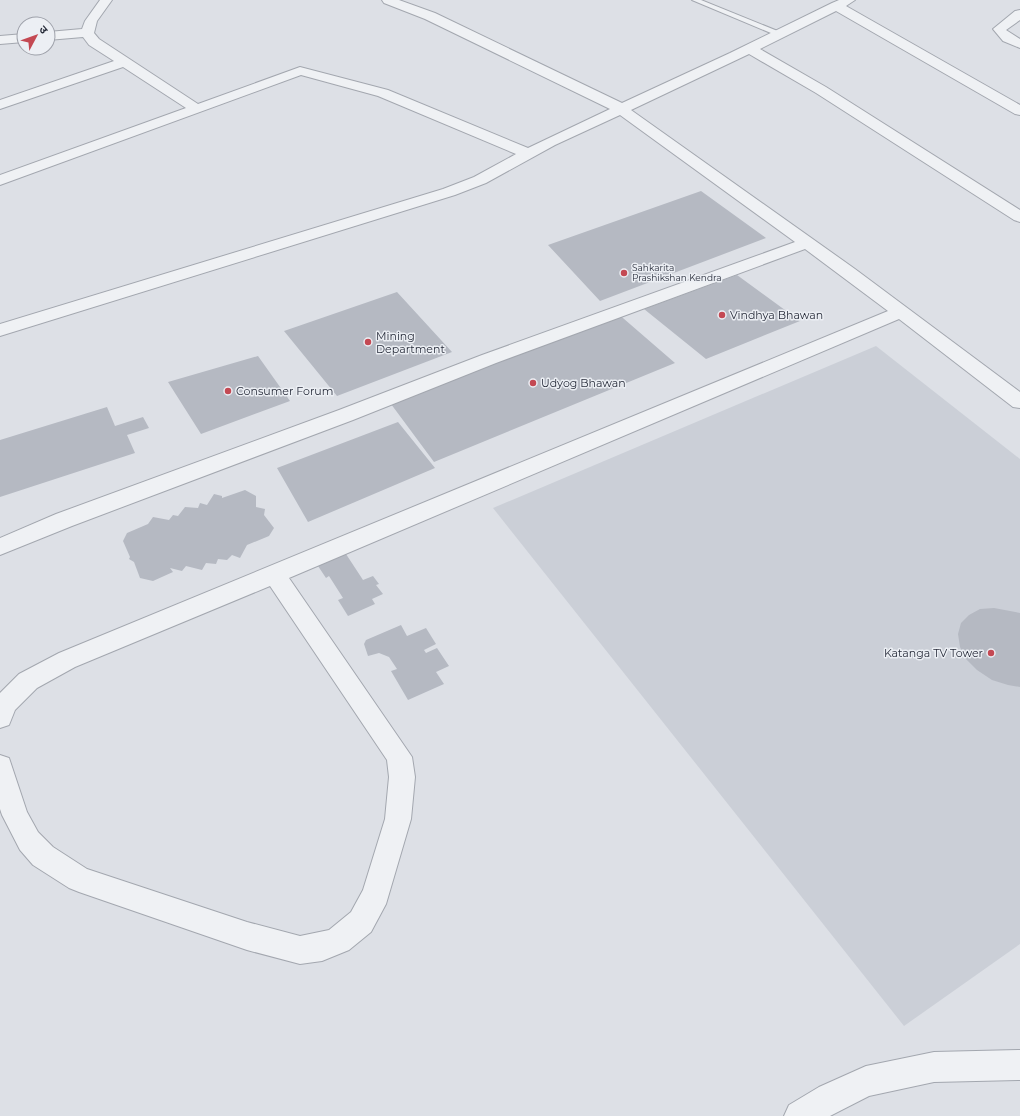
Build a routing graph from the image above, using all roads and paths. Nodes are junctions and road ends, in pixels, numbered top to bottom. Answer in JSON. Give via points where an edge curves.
{"nodes":[{"id":1,"x":106,"y":0,"type":"edge"},
{"id":2,"x":388,"y":0,"type":"edge"},
{"id":3,"x":695,"y":0,"type":"edge"},
{"id":4,"x":849,"y":0,"type":"edge"},
{"id":5,"x":836,"y":6,"type":"junction"},
{"id":6,"x":1020,"y":14,"type":"edge"},
{"id":7,"x":87,"y":33,"type":"junction"},
{"id":8,"x":781,"y":34,"type":"junction"},
{"id":9,"x":56,"y":35,"type":"edge"},
{"id":10,"x":16,"y":39,"type":"edge"},
{"id":11,"x":0,"y":40,"type":"edge"},
{"id":12,"x":1020,"y":44,"type":"edge"},
{"id":13,"x":750,"y":49,"type":"junction"},
{"id":14,"x":124,"y":62,"type":"junction"},
{"id":15,"x":0,"y":105,"type":"edge"},
{"id":16,"x":620,"y":108,"type":"junction"},
{"id":17,"x":198,"y":109,"type":"junction"},
{"id":18,"x":1020,"y":111,"type":"edge"},
{"id":19,"x":529,"y":154,"type":"junction"},
{"id":20,"x":0,"y":180,"type":"edge"},
{"id":21,"x":1020,"y":217,"type":"edge"},
{"id":22,"x":807,"y":243,"type":"junction"},
{"id":23,"x":901,"y":312,"type":"junction"},
{"id":24,"x":0,"y":330,"type":"edge"},
{"id":25,"x":1020,"y":402,"type":"edge"},
{"id":26,"x":0,"y":547,"type":"edge"},
{"id":27,"x":274,"y":574,"type":"junction"},
{"id":28,"x":0,"y":718,"type":"edge"},
{"id":29,"x":0,"y":766,"type":"edge"},
{"id":30,"x":1020,"y":1065,"type":"edge"},
{"id":31,"x":800,"y":1116,"type":"edge"}],
"edges":[{"from":1,"to":7,"type":"street","via":[[91,21]]},
{"from":2,"to":16,"type":"street","via":[[437,20]]},
{"from":3,"to":8,"type":"lane"},
{"from":4,"to":5,"type":"street"},
{"from":5,"to":8,"type":"street"},
{"from":5,"to":18,"type":"street"},
{"from":6,"to":12,"type":"street","via":[[999,29],[1007,38]]},
{"from":7,"to":9,"type":"street"},
{"from":7,"to":14,"type":"street","via":[[94,42]]},
{"from":8,"to":13,"type":"street"},
{"from":10,"to":11,"type":"street"},
{"from":13,"to":16,"type":"street"},
{"from":13,"to":21,"type":"street","via":[[821,90]]},
{"from":14,"to":15,"type":"street"},
{"from":14,"to":17,"type":"street"},
{"from":16,"to":19,"type":"street"},
{"from":16,"to":22,"type":"street"},
{"from":17,"to":19,"type":"street","via":[[300,70],[383,93]]},
{"from":17,"to":20,"type":"street"},
{"from":19,"to":24,"type":"street","via":[[480,180],[449,192]]},
{"from":22,"to":23,"type":"street"},
{"from":22,"to":26,"type":"street","via":[[496,356],[64,520]]},
{"from":23,"to":25,"type":"street"},
{"from":23,"to":27,"type":"street"},
{"from":27,"to":28,"type":"street","via":[[67,660],[28,681],[4,705]]},
{"from":27,"to":29,"type":"street","via":[[399,757],[402,776],[398,819],[376,895],[361,922],[339,940],[322,947],[300,950],[247,936],[79,879],[43,856],[29,841],[15,815]]},
{"from":30,"to":31,"type":"street","via":[[934,1067],[866,1081]]}]}
